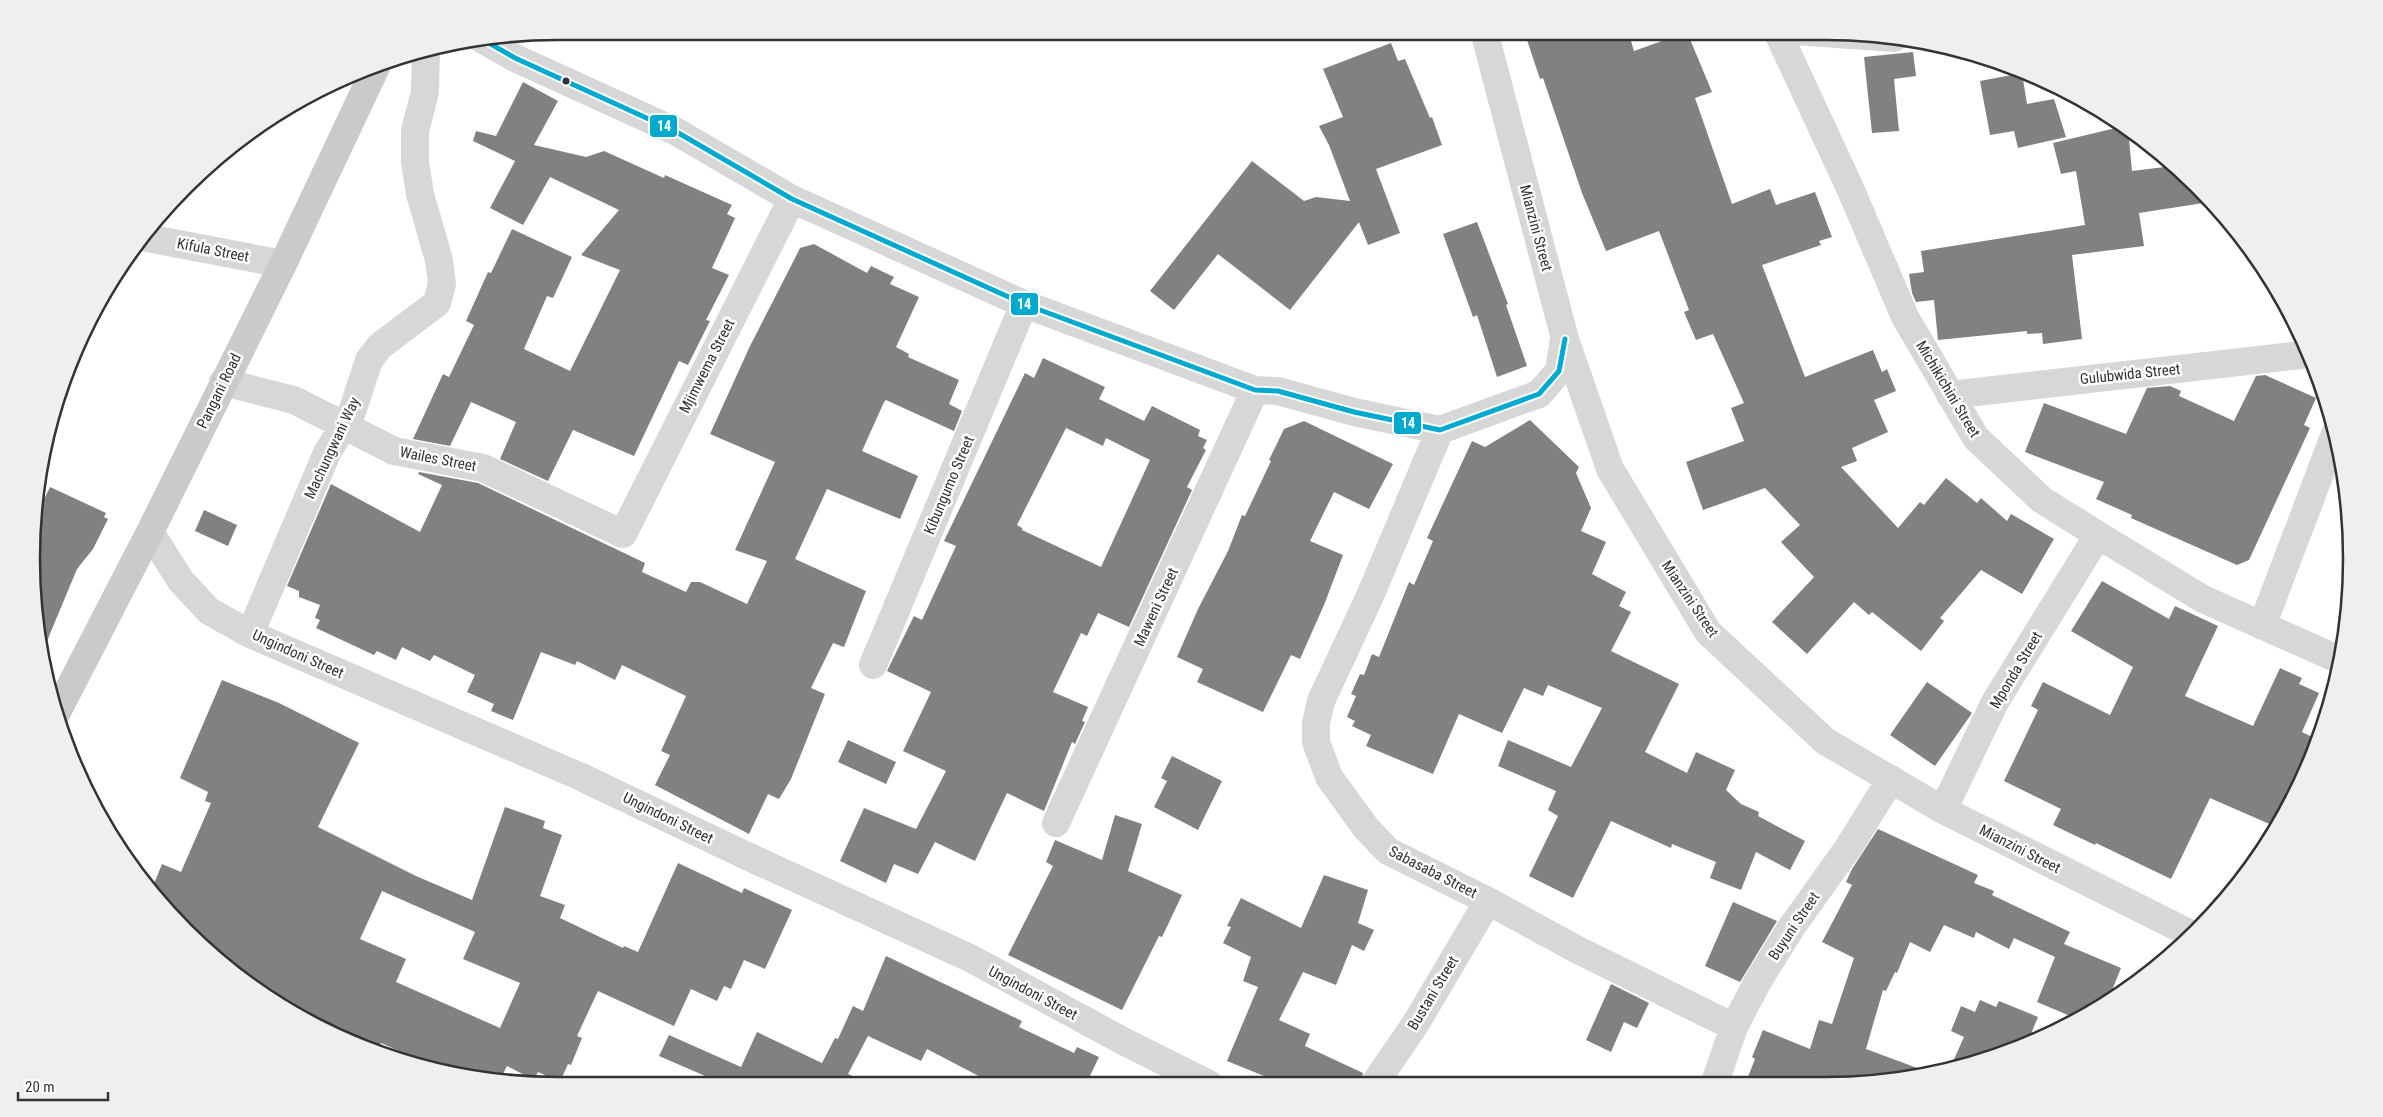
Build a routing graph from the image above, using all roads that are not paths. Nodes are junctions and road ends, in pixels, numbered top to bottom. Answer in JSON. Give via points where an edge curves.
{"nodes":[{"id":1,"x":1486,"y":40,"type":"edge"},
{"id":2,"x":1781,"y":40,"type":"edge"},
{"id":3,"x":491,"y":44,"type":"edge"},
{"id":4,"x":426,"y":58,"type":"edge"},
{"id":5,"x":372,"y":75,"type":"edge"},
{"id":6,"x":792,"y":199,"type":"junction"},
{"id":7,"x":151,"y":239,"type":"edge"},
{"id":8,"x":283,"y":264,"type":"junction"},
{"id":9,"x":1024,"y":304,"type":"junction"},
{"id":10,"x":1565,"y":339,"type":"junction"},
{"id":11,"x":2302,"y":355,"type":"edge"},
{"id":12,"x":223,"y":382,"type":"junction"},
{"id":13,"x":1255,"y":390,"type":"junction"},
{"id":14,"x":1950,"y":395,"type":"junction"},
{"id":15,"x":344,"y":425,"type":"junction"},
{"id":16,"x":1440,"y":430,"type":"junction"},
{"id":17,"x":2330,"y":446,"type":"edge"},
{"id":18,"x":150,"y":532,"type":"junction"},
{"id":19,"x":623,"y":534,"type":"joint"},
{"id":20,"x":2098,"y":535,"type":"junction"},
{"id":21,"x":2262,"y":626,"type":"junction"},
{"id":22,"x":250,"y":634,"type":"junction"},
{"id":23,"x":2333,"y":657,"type":"edge"},
{"id":24,"x":873,"y":665,"type":"dead end"},
{"id":25,"x":61,"y":702,"type":"edge"},
{"id":26,"x":1890,"y":779,"type":"junction"},
{"id":27,"x":1943,"y":810,"type":"junction"},
{"id":28,"x":1056,"y":823,"type":"dead end"},
{"id":29,"x":1488,"y":901,"type":"junction"},
{"id":30,"x":2185,"y":931,"type":"edge"},
{"id":31,"x":1734,"y":1027,"type":"junction"},
{"id":32,"x":1195,"y":1077,"type":"edge"},
{"id":33,"x":1379,"y":1077,"type":"edge"},
{"id":34,"x":1717,"y":1077,"type":"edge"}],
"edges":[{"from":1,"to":10,"type":"street","name":"Mianzini Street"},
{"from":2,"to":14,"type":"street","name":"Michikichini Street","via":[[1905,317]]},
{"from":3,"to":6,"type":"street","via":[[675,131]]},
{"from":4,"to":15,"type":"street","name":"Machungwani Way","via":[[425,92],[415,130],[415,162],[442,284],[436,303],[380,346],[369,360],[352,412]]},
{"from":5,"to":8,"type":"main road","name":"Pangani Road"},
{"from":6,"to":9,"type":"street"},
{"from":6,"to":19,"type":"street","name":"Mjimwema Street"},
{"from":7,"to":8,"type":"street","name":"Kifula Street"},
{"from":8,"to":12,"type":"main road","name":"Pangani Road"},
{"from":9,"to":13,"type":"street"},
{"from":9,"to":24,"type":"street","name":"Kibungumo Street"},
{"from":10,"to":16,"type":"street","via":[[1559,371],[1540,394]]},
{"from":10,"to":26,"type":"street","name":"Mianzini Street","via":[[1610,469],[1708,632],[1825,741]]},
{"from":11,"to":14,"type":"street","name":"Gulubwida Street"},
{"from":12,"to":15,"type":"street","name":"Wailes Street","via":[[294,400]]},
{"from":12,"to":18,"type":"main road","name":"Pangani Road"},
{"from":13,"to":16,"type":"street","via":[[1278,392]]},
{"from":13,"to":28,"type":"street","name":"Maweni Street"},
{"from":14,"to":20,"type":"street","name":"Michikichini Street","via":[[1982,444],[2042,500]]},
{"from":15,"to":19,"type":"street","name":"Wailes Street","via":[[394,451],[484,468]]},
{"from":15,"to":22,"type":"street","name":"Machungwani Way","via":[[327,453]]},
{"from":16,"to":29,"type":"street","name":"Sabasaba Street","via":[[1370,596],[1321,701],[1316,742],[1329,777],[1366,828],[1388,851]]},
{"from":17,"to":21,"type":"street"},
{"from":18,"to":22,"type":"street","name":"Ungindoni Street","via":[[181,580],[209,611]]},
{"from":18,"to":25,"type":"main road","name":"Pangani Road"},
{"from":20,"to":21,"type":"street","name":"Michikichini Street","via":[[2203,599]]},
{"from":20,"to":27,"type":"street","name":"Mponda Street","via":[[1995,702]]},
{"from":21,"to":23,"type":"street","name":"Michikichini Street"},
{"from":22,"to":32,"type":"street","name":"Ungindoni Street","via":[[579,776],[970,958]]},
{"from":26,"to":27,"type":"street","name":"Mianzini Street"},
{"from":26,"to":31,"type":"street","name":"Buyuni Street","via":[[1848,848],[1791,928]]},
{"from":27,"to":30,"type":"street","name":"Mianzini Street"},
{"from":29,"to":31,"type":"street","name":"Sabasaba Street","via":[[1576,949]]},
{"from":29,"to":33,"type":"street","name":"Bustani Street","via":[[1416,1023]]},
{"from":31,"to":34,"type":"street","name":"Buyuni Street"}]}
